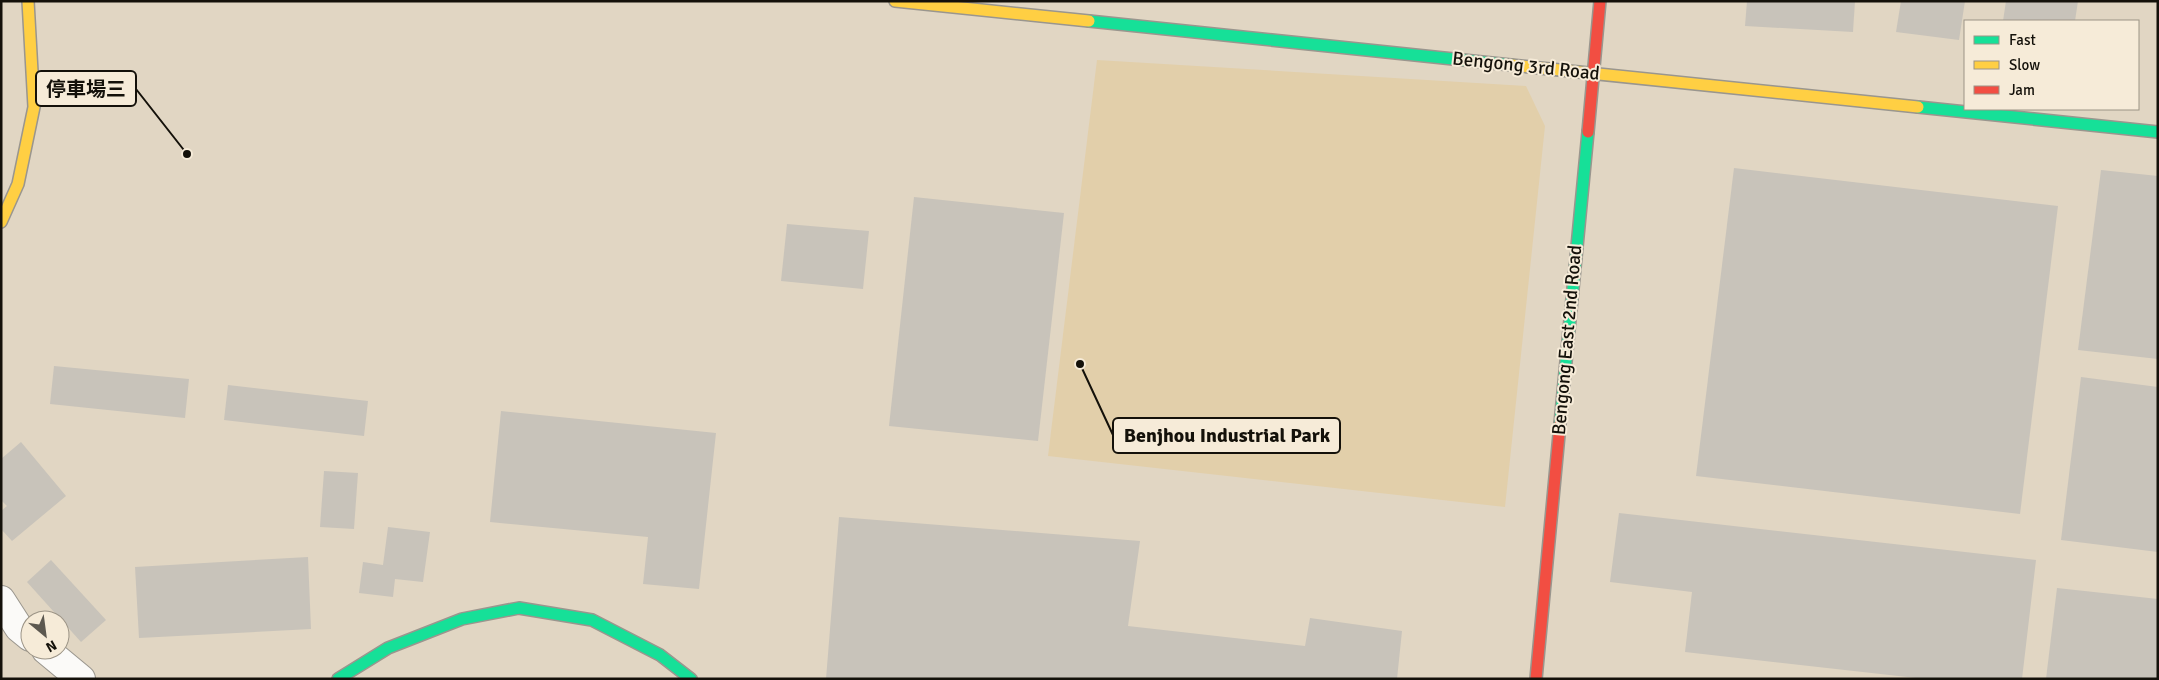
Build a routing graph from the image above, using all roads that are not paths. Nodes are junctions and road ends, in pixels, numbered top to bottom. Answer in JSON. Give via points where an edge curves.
{"nodes":[{"id":1,"x":28,"y":1,"type":"edge"},
{"id":2,"x":895,"y":1,"type":"edge"},
{"id":3,"x":1600,"y":1,"type":"edge"},
{"id":4,"x":1592,"y":73,"type":"junction"},
{"id":5,"x":2158,"y":132,"type":"edge"},
{"id":6,"x":1,"y":222,"type":"edge"},
{"id":7,"x":1,"y":600,"type":"edge"},
{"id":8,"x":20,"y":629,"type":"edge"},
{"id":9,"x":58,"y":660,"type":"edge"},
{"id":10,"x":81,"y":679,"type":"edge"},
{"id":11,"x":338,"y":679,"type":"edge"},
{"id":12,"x":691,"y":679,"type":"edge"},
{"id":13,"x":1536,"y":679,"type":"edge"}],
"edges":[{"from":1,"to":6,"type":"street","via":[[34,107],[18,184]]},
{"from":2,"to":4,"type":"street","name":"Bengong 3rd Road"},
{"from":3,"to":4,"type":"street","name":"Bengong East 2nd Road"},
{"from":4,"to":5,"type":"street","name":"Bengong 3rd Road"},
{"from":4,"to":13,"type":"street","name":"Bengong East 2nd Road"},
{"from":7,"to":8,"type":"street"},
{"from":9,"to":10,"type":"street"},
{"from":11,"to":12,"type":"street","via":[[406,640],[462,619],[519,608],[592,620],[660,655]]}]}
